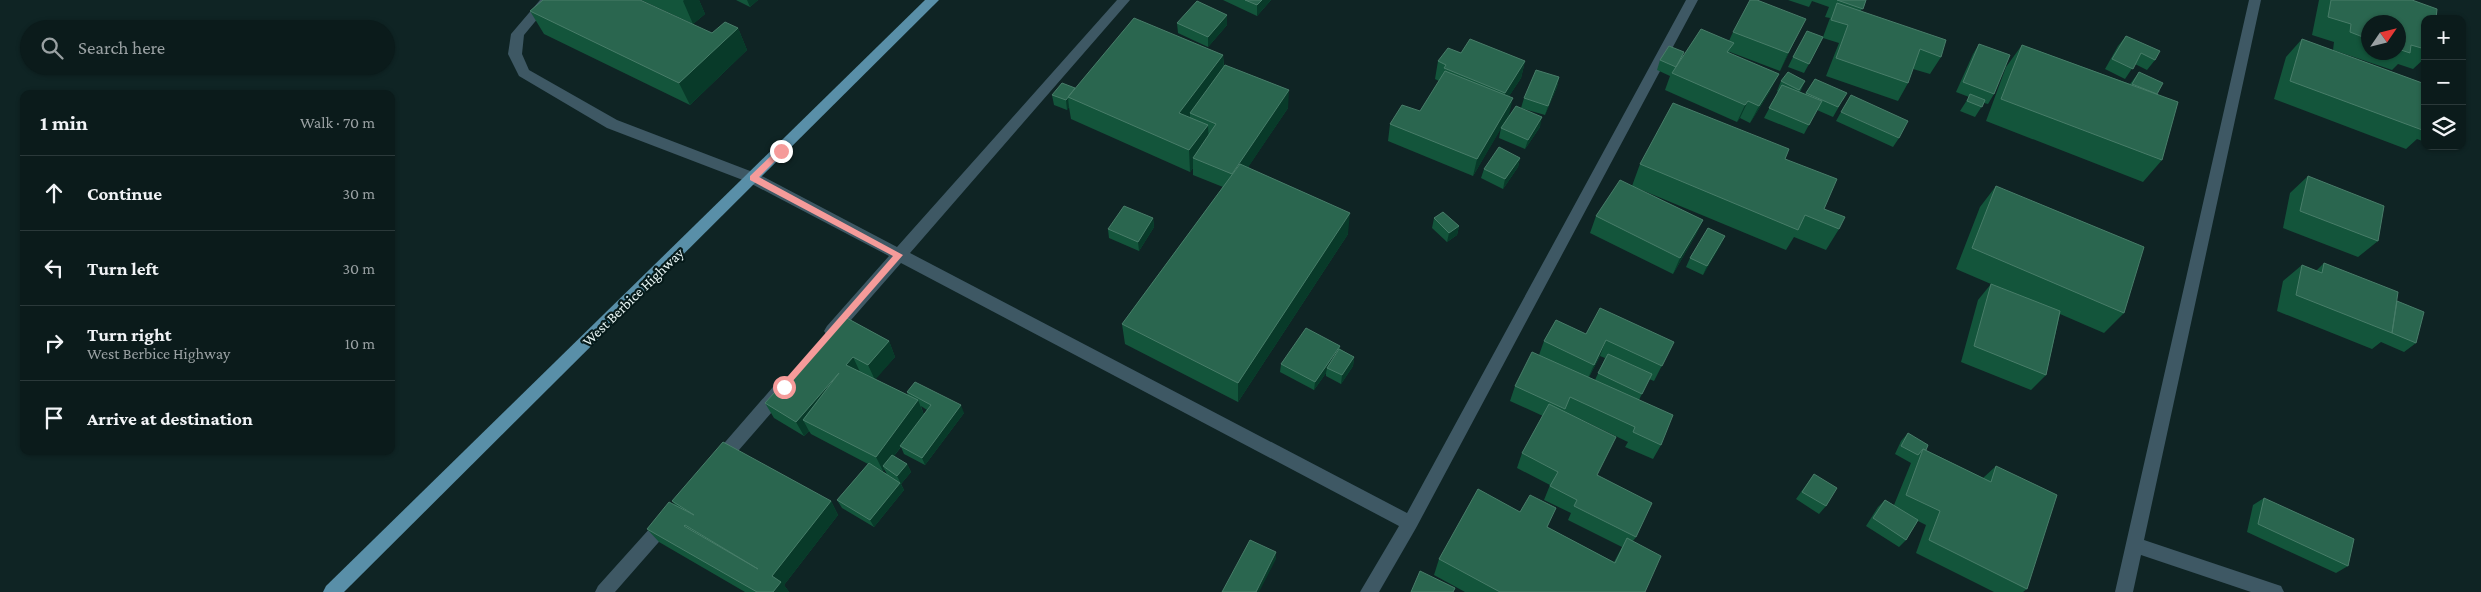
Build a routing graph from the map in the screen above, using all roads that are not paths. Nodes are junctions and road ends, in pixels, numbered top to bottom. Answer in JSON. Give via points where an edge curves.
{"nodes":[{"id":1,"x":547,"y":0,"type":"edge"},
{"id":2,"x":933,"y":0,"type":"edge"},
{"id":3,"x":1124,"y":0,"type":"edge"},
{"id":4,"x":1692,"y":0,"type":"edge"},
{"id":5,"x":2255,"y":0,"type":"edge"},
{"id":6,"x":753,"y":178,"type":"junction"},
{"id":7,"x":899,"y":255,"type":"junction"},
{"id":8,"x":820,"y":345,"type":"edge"},
{"id":9,"x":788,"y":382,"type":"edge"},
{"id":10,"x":709,"y":472,"type":"edge"},
{"id":11,"x":676,"y":510,"type":"edge"},
{"id":12,"x":1410,"y":523,"type":"junction"},
{"id":13,"x":2134,"y":544,"type":"junction"},
{"id":14,"x":332,"y":592,"type":"edge"},
{"id":15,"x":604,"y":592,"type":"edge"},
{"id":16,"x":1369,"y":592,"type":"edge"},
{"id":17,"x":2124,"y":592,"type":"edge"},
{"id":18,"x":2274,"y":592,"type":"edge"}],
"edges":[{"from":1,"to":6,"type":"street","via":[[518,34],[514,54],[524,73],[612,124]]},
{"from":2,"to":6,"type":"main road","name":"West Berbice Highway"},
{"from":3,"to":7,"type":"street"},
{"from":4,"to":12,"type":"street"},
{"from":5,"to":13,"type":"street"},
{"from":6,"to":7,"type":"street"},
{"from":6,"to":14,"type":"main road","name":"West Berbice Highway"},
{"from":7,"to":8,"type":"street"},
{"from":7,"to":12,"type":"street"},
{"from":9,"to":10,"type":"street"},
{"from":11,"to":15,"type":"street"},
{"from":12,"to":16,"type":"street"},
{"from":13,"to":17,"type":"street"},
{"from":13,"to":18,"type":"street"}]}
